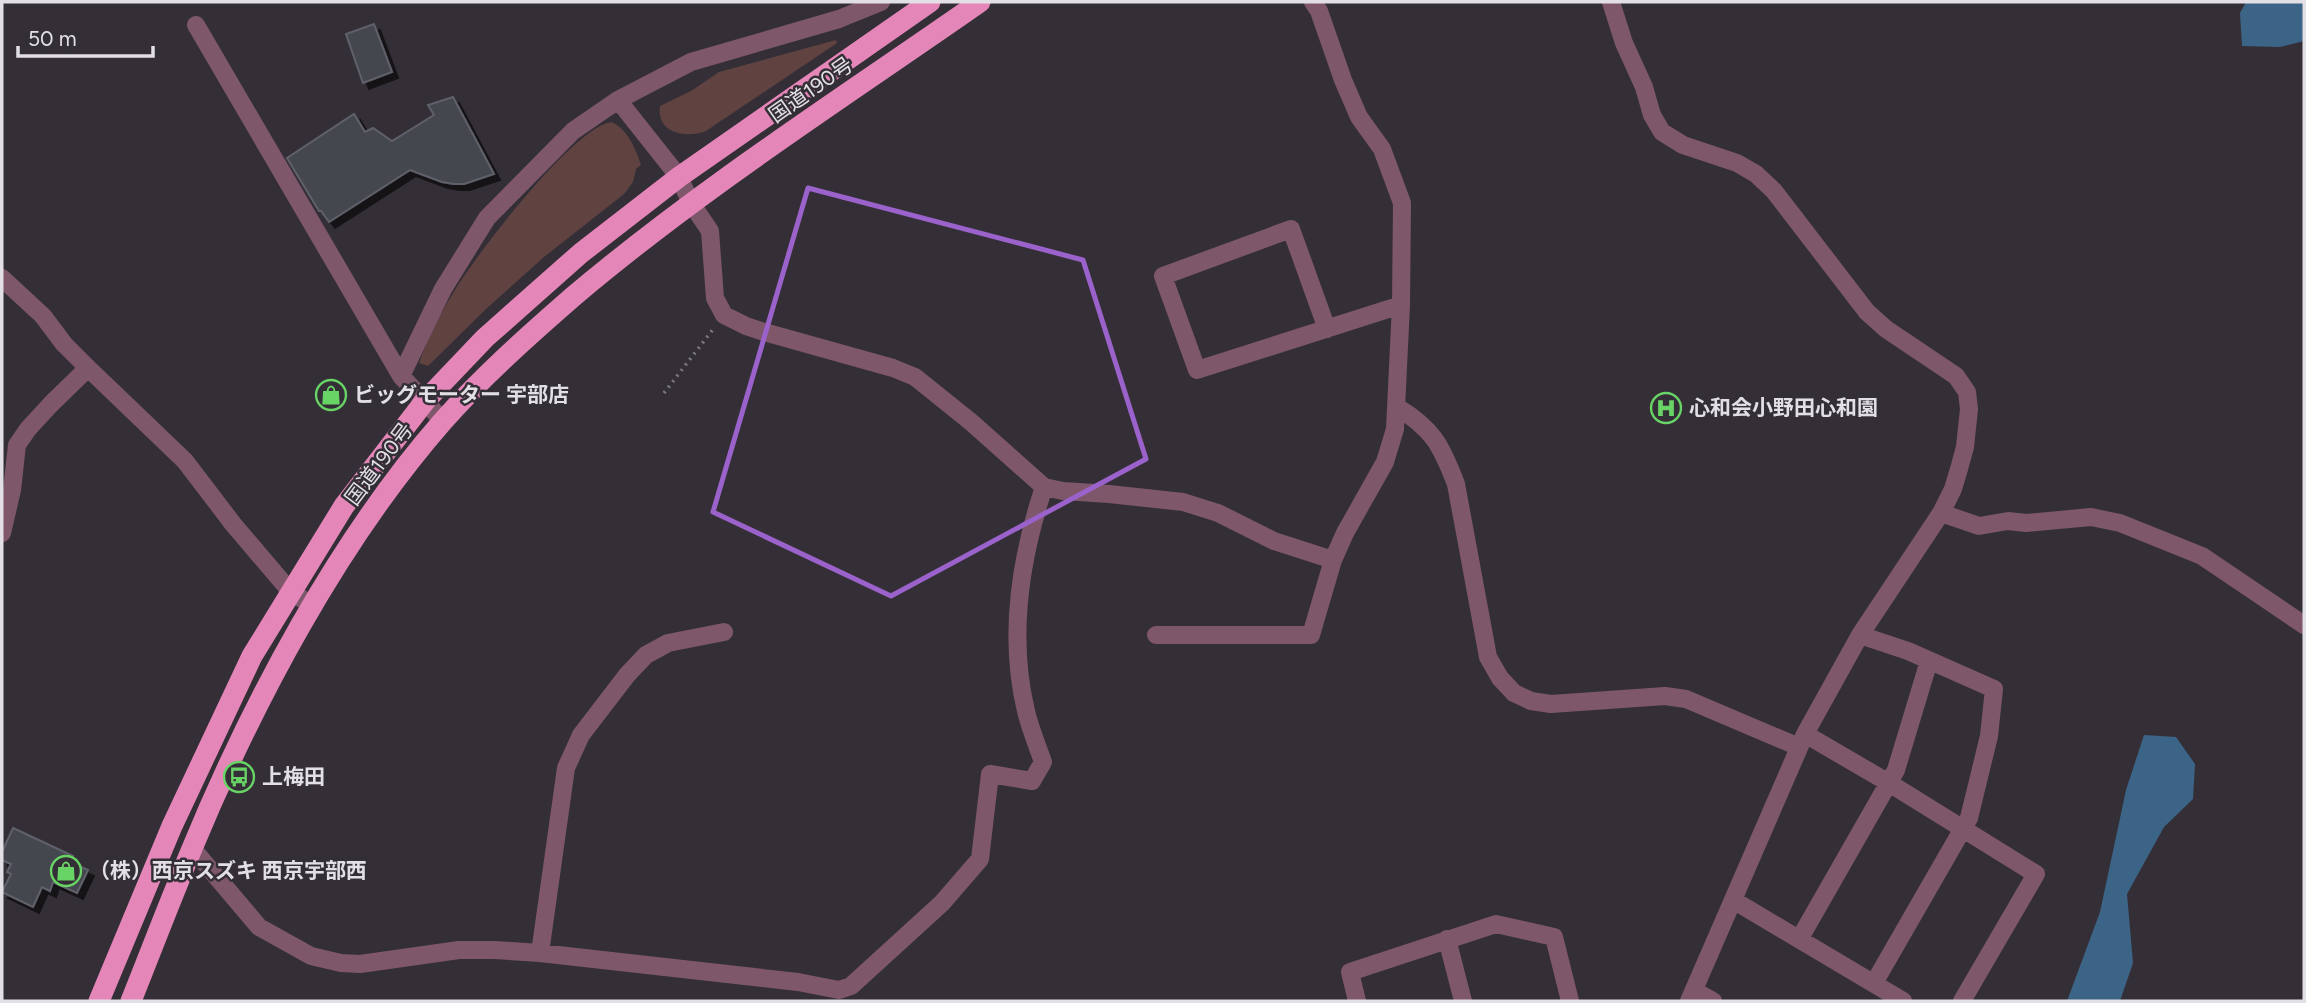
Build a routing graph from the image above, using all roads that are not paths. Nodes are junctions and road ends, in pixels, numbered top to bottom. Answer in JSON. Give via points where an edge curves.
{"nodes":[{"id":1,"x":881,"y":2,"type":"edge"},
{"id":2,"x":930,"y":2,"type":"edge"},
{"id":3,"x":981,"y":2,"type":"edge"},
{"id":4,"x":1313,"y":2,"type":"edge"},
{"id":5,"x":1611,"y":2,"type":"edge"},
{"id":6,"x":196,"y":25,"type":"dead end"},
{"id":7,"x":618,"y":100,"type":"junction"},
{"id":8,"x":680,"y":177,"type":"junction"},
{"id":9,"x":691,"y":202,"type":"junction"},
{"id":10,"x":2,"y":278,"type":"edge"},
{"id":11,"x":1401,"y":306,"type":"junction"},
{"id":12,"x":1327,"y":329,"type":"junction"},
{"id":13,"x":88,"y":368,"type":"junction"},
{"id":14,"x":401,"y":376,"type":"junction"},
{"id":15,"x":425,"y":401,"type":"junction"},
{"id":16,"x":1397,"y":407,"type":"junction"},
{"id":17,"x":443,"y":421,"type":"junction"},
{"id":18,"x":10,"y":443,"type":"edge"},
{"id":19,"x":1044,"y":487,"type":"junction"},
{"id":20,"x":1941,"y":513,"type":"junction"},
{"id":21,"x":2,"y":533,"type":"edge"},
{"id":22,"x":1333,"y":560,"type":"junction"},
{"id":23,"x":290,"y":591,"type":"junction"},
{"id":24,"x":313,"y":606,"type":"junction"},
{"id":25,"x":2304,"y":625,"type":"edge"},
{"id":26,"x":724,"y":632,"type":"dead end"},
{"id":27,"x":1156,"y":635,"type":"dead end"},
{"id":28,"x":1860,"y":635,"type":"junction"},
{"id":29,"x":1929,"y":661,"type":"junction"},
{"id":30,"x":1802,"y":740,"type":"junction"},
{"id":31,"x":1889,"y":783,"type":"junction"},
{"id":32,"x":1963,"y":829,"type":"junction"},
{"id":33,"x":192,"y":848,"type":"junction"},
{"id":34,"x":1733,"y":900,"type":"junction"},
{"id":35,"x":1800,"y":938,"type":"junction"},
{"id":36,"x":1447,"y":939,"type":"junction"},
{"id":37,"x":540,"y":953,"type":"junction"},
{"id":38,"x":1874,"y":983,"type":"junction"},
{"id":39,"x":1692,"y":996,"type":"edge"},
{"id":40,"x":99,"y":1001,"type":"edge"},
{"id":41,"x":131,"y":1001,"type":"edge"},
{"id":42,"x":1357,"y":1001,"type":"edge"},
{"id":43,"x":1463,"y":1001,"type":"edge"},
{"id":44,"x":1570,"y":1001,"type":"edge"},
{"id":45,"x":1713,"y":1001,"type":"edge"},
{"id":46,"x":1903,"y":1001,"type":"edge"},
{"id":47,"x":1962,"y":1001,"type":"edge"}],
"edges":[{"from":1,"to":7,"type":"street","via":[[839,19],[691,62]]},
{"from":2,"to":8,"type":"highway","name":"国道190号"},
{"from":3,"to":9,"type":"highway","name":"国道190号"},
{"from":4,"to":11,"type":"street","via":[[1359,117],[1381,149],[1402,203]]},
{"from":5,"to":20,"type":"street","via":[[1662,132],[1756,174],[1867,312],[1956,376],[1967,392],[1965,447]]},
{"from":6,"to":14,"type":"street"},
{"from":7,"to":8,"type":"street"},
{"from":7,"to":14,"type":"street","via":[[573,131],[487,218],[443,289]]},
{"from":8,"to":9,"type":"street"},
{"from":8,"to":15,"type":"highway","name":"国道190号","via":[[526,301]]},
{"from":9,"to":17,"type":"highway","name":"国道190号","via":[[548,318]]},
{"from":9,"to":19,"type":"street","via":[[710,231],[715,298],[724,315],[764,332],[915,377]]},
{"from":10,"to":13,"type":"street"},
{"from":11,"to":12,"type":"street"},
{"from":11,"to":16,"type":"street"},
{"from":12,"to":12,"type":"street","via":[[1291,229],[1163,276],[1197,370]]},
{"from":13,"to":18,"type":"street"},
{"from":13,"to":23,"type":"street","via":[[185,461]]},
{"from":14,"to":15,"type":"street"},
{"from":15,"to":17,"type":"street"},
{"from":15,"to":23,"type":"highway","name":"国道190号","via":[[344,506]]},
{"from":16,"to":22,"type":"street","via":[[1385,462]]},
{"from":16,"to":30,"type":"street","via":[[1419,420],[1447,459],[1456,484],[1488,657],[1514,693],[1551,704],[1664,696],[1686,699]]},
{"from":17,"to":24,"type":"highway","name":"国道190号","via":[[356,534]]},
{"from":18,"to":21,"type":"street","via":[[12,490]]},
{"from":19,"to":22,"type":"street","via":[[1183,502],[1218,513],[1274,541]]},
{"from":19,"to":37,"type":"street","via":[[1030,528],[1018,619],[1026,711],[1043,762],[1032,781],[990,774],[980,859],[895,947],[852,986],[839,990]]},
{"from":20,"to":25,"type":"street","via":[[1979,526],[2091,517],[2120,523],[2202,556]]},
{"from":20,"to":28,"type":"street"},
{"from":22,"to":27,"type":"street","via":[[1311,635]]},
{"from":23,"to":24,"type":"street"},
{"from":23,"to":40,"type":"highway","name":"国道190号","via":[[251,656],[199,766]]},
{"from":24,"to":33,"type":"highway","name":"国道190号","via":[[269,685]]},
{"from":26,"to":37,"type":"street","via":[[668,643],[646,655],[581,736],[566,768]]},
{"from":28,"to":29,"type":"street"},
{"from":28,"to":30,"type":"street"},
{"from":29,"to":31,"type":"street"},
{"from":29,"to":32,"type":"street","via":[[1994,688],[1989,737]]},
{"from":30,"to":31,"type":"street"},
{"from":30,"to":34,"type":"street"},
{"from":31,"to":32,"type":"street"},
{"from":31,"to":35,"type":"street"},
{"from":32,"to":38,"type":"street"},
{"from":32,"to":47,"type":"street","via":[[2036,874]]},
{"from":33,"to":37,"type":"street","via":[[259,927],[311,956],[359,964],[459,950]]},
{"from":33,"to":41,"type":"highway","name":"国道190号"},
{"from":34,"to":35,"type":"street"},
{"from":34,"to":39,"type":"street"},
{"from":35,"to":38,"type":"street"},
{"from":36,"to":42,"type":"street","via":[[1350,972]]},
{"from":36,"to":43,"type":"street"},
{"from":36,"to":44,"type":"street","via":[[1496,924],[1554,937]]},
{"from":38,"to":46,"type":"street"},
{"from":39,"to":45,"type":"street"}]}
